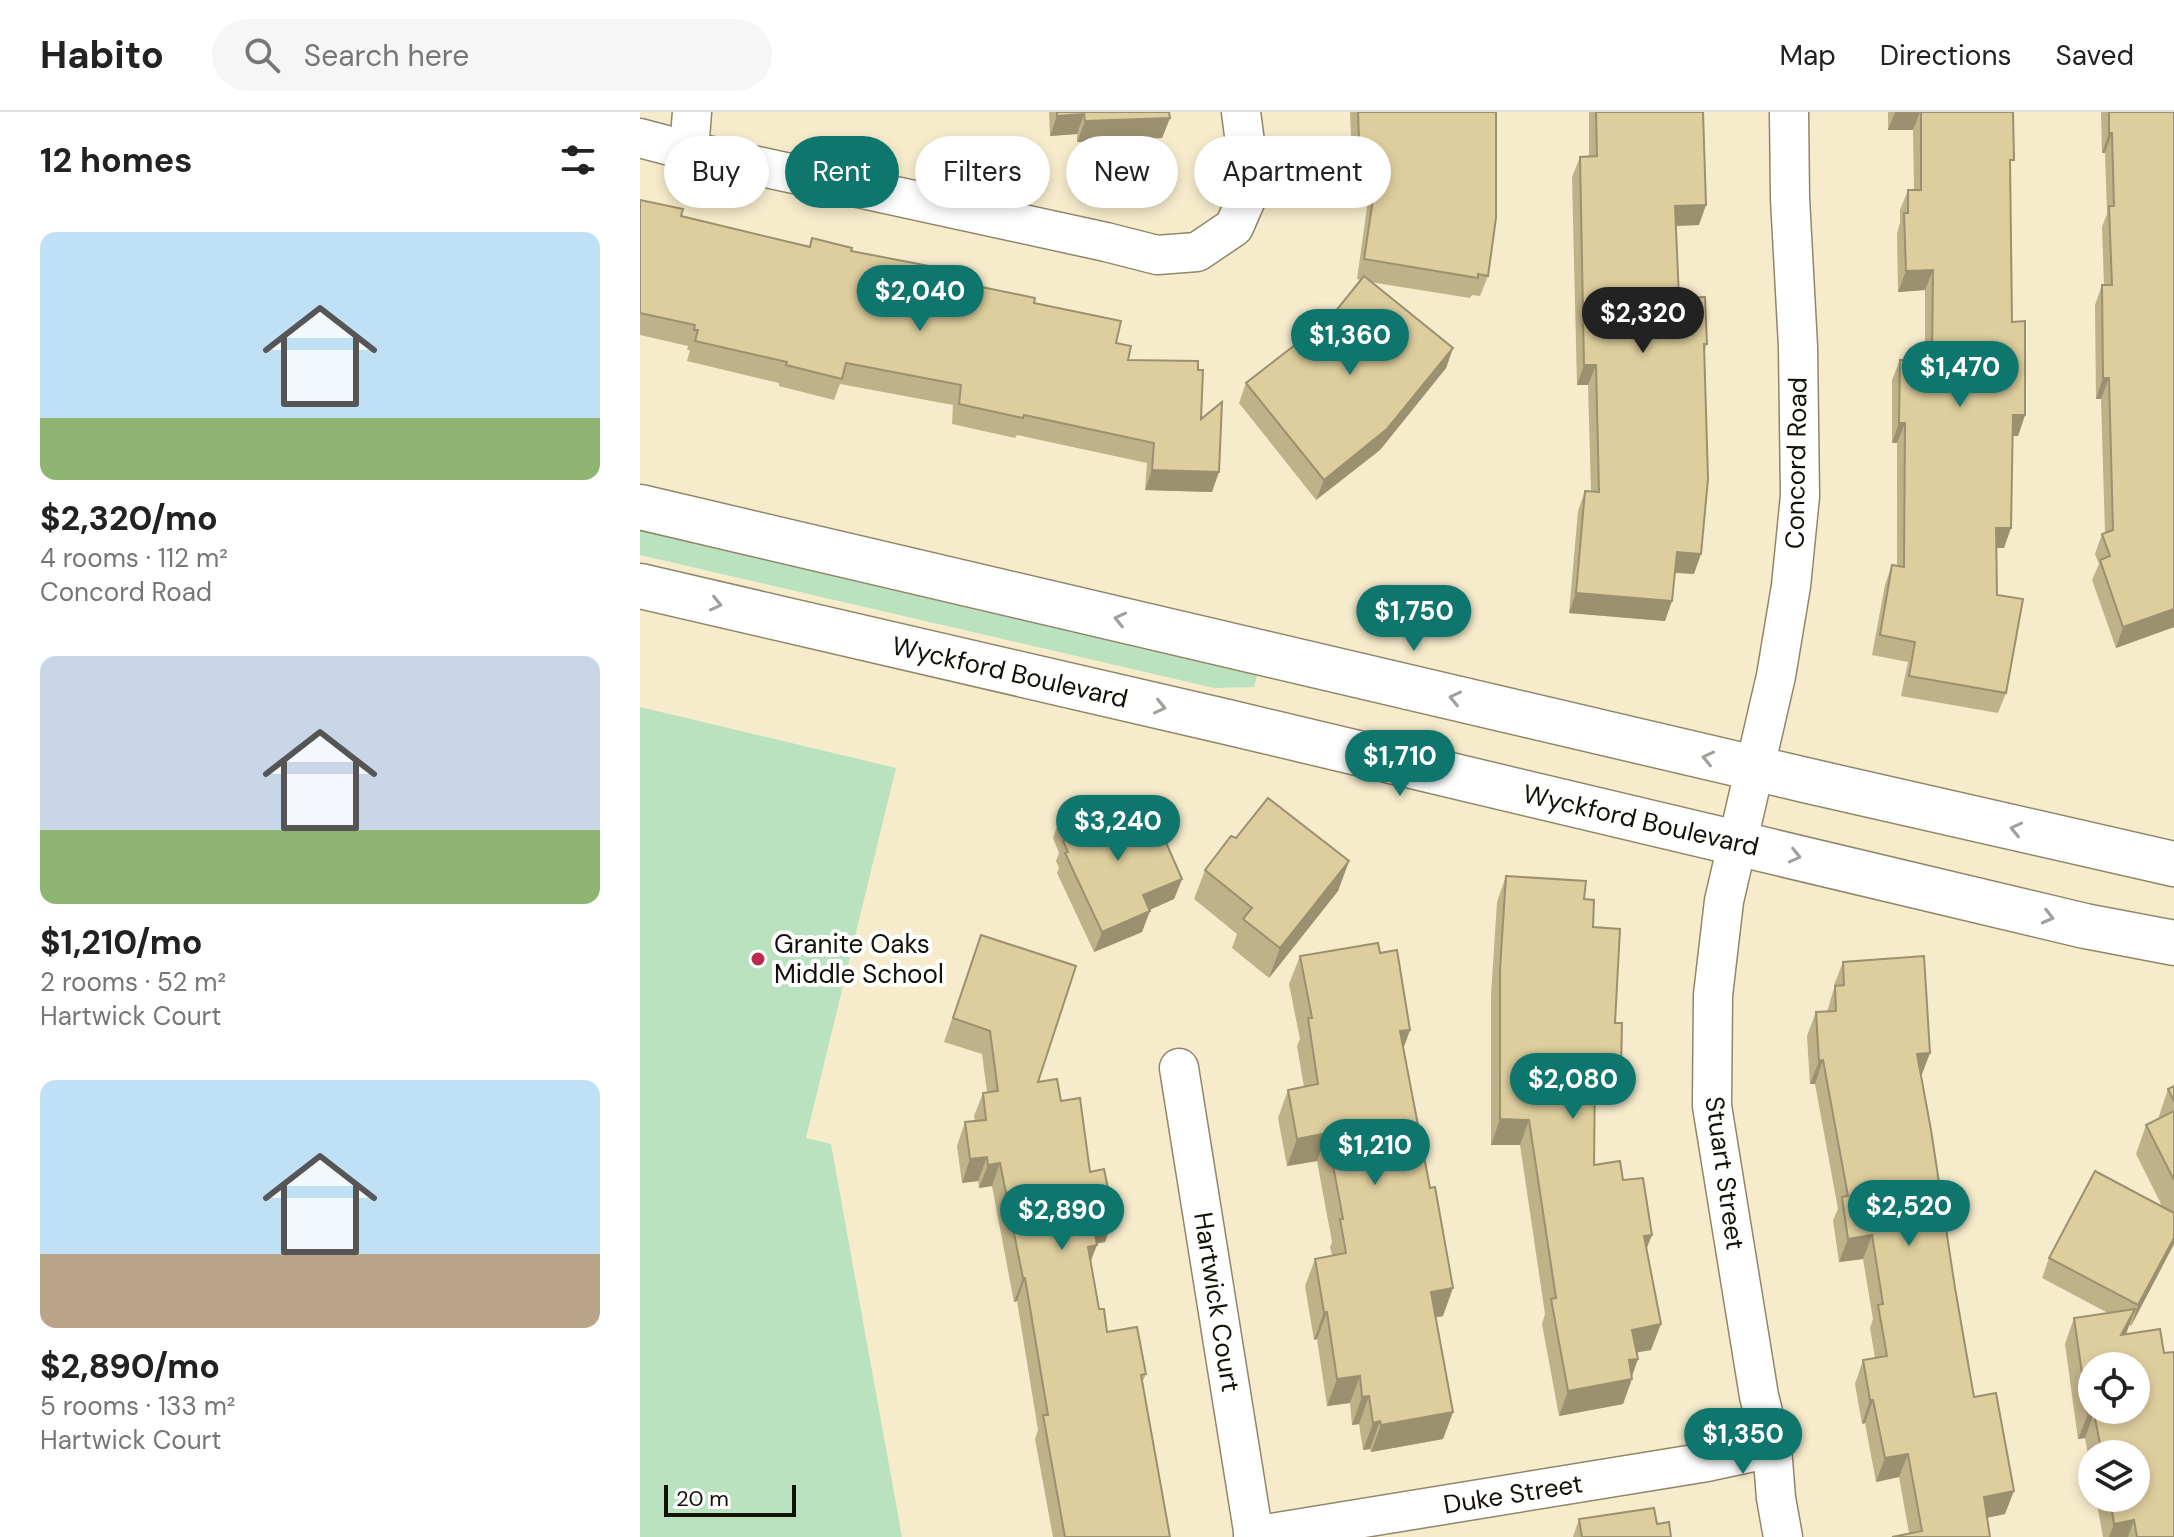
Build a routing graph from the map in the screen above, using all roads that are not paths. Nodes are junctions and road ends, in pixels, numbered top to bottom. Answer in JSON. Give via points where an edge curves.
{"nodes":[{"id":1,"x":692,"y":112,"type":"edge"},
{"id":2,"x":1241,"y":112,"type":"edge"},
{"id":3,"x":1789,"y":112,"type":"edge"},
{"id":4,"x":690,"y":136,"type":"edge"},
{"id":5,"x":640,"y":138,"type":"edge"},
{"id":6,"x":664,"y":144,"type":"edge"},
{"id":7,"x":769,"y":168,"type":"edge"},
{"id":8,"x":640,"y":507,"type":"edge"},
{"id":9,"x":640,"y":586,"type":"edge"},
{"id":10,"x":1746,"y":807,"type":"junction"},
{"id":11,"x":2174,"y":864,"type":"edge"},
{"id":12,"x":2174,"y":943,"type":"edge"},
{"id":13,"x":1179,"y":1068,"type":"dead end"},
{"id":14,"x":1772,"y":1448,"type":"junction"},
{"id":15,"x":1254,"y":1537,"type":"edge"},
{"id":16,"x":1783,"y":1537,"type":"edge"}],
"edges":[{"from":1,"to":4,"type":"street"},
{"from":2,"to":7,"type":"street","via":[[1251,188],[1234,227],[1197,252],[1157,255]]},
{"from":3,"to":10,"type":"street","name":"Concord Road","via":[[1800,496],[1776,676]]},
{"from":5,"to":6,"type":"street"},
{"from":10,"to":8,"type":"street","name":"Wyckford Boulevard","one_way":true},
{"from":9,"to":10,"type":"street","name":"Wyckford Boulevard","one_way":true,"via":[[1207,718]]},
{"from":11,"to":10,"type":"street","name":"Wyckford Boulevard","one_way":true,"via":[[2096,847]]},
{"from":10,"to":12,"type":"street","name":"Wyckford Boulevard","one_way":true,"via":[[2085,926]]},
{"from":10,"to":14,"type":"street","name":"Stuart Street","via":[[1724,901],[1713,995],[1712,1106]]},
{"from":13,"to":15,"type":"street","name":"Hartwick Court"},
{"from":14,"to":15,"type":"street","name":"Duke Street"},
{"from":14,"to":16,"type":"street","name":"Stuart Street"}]}
